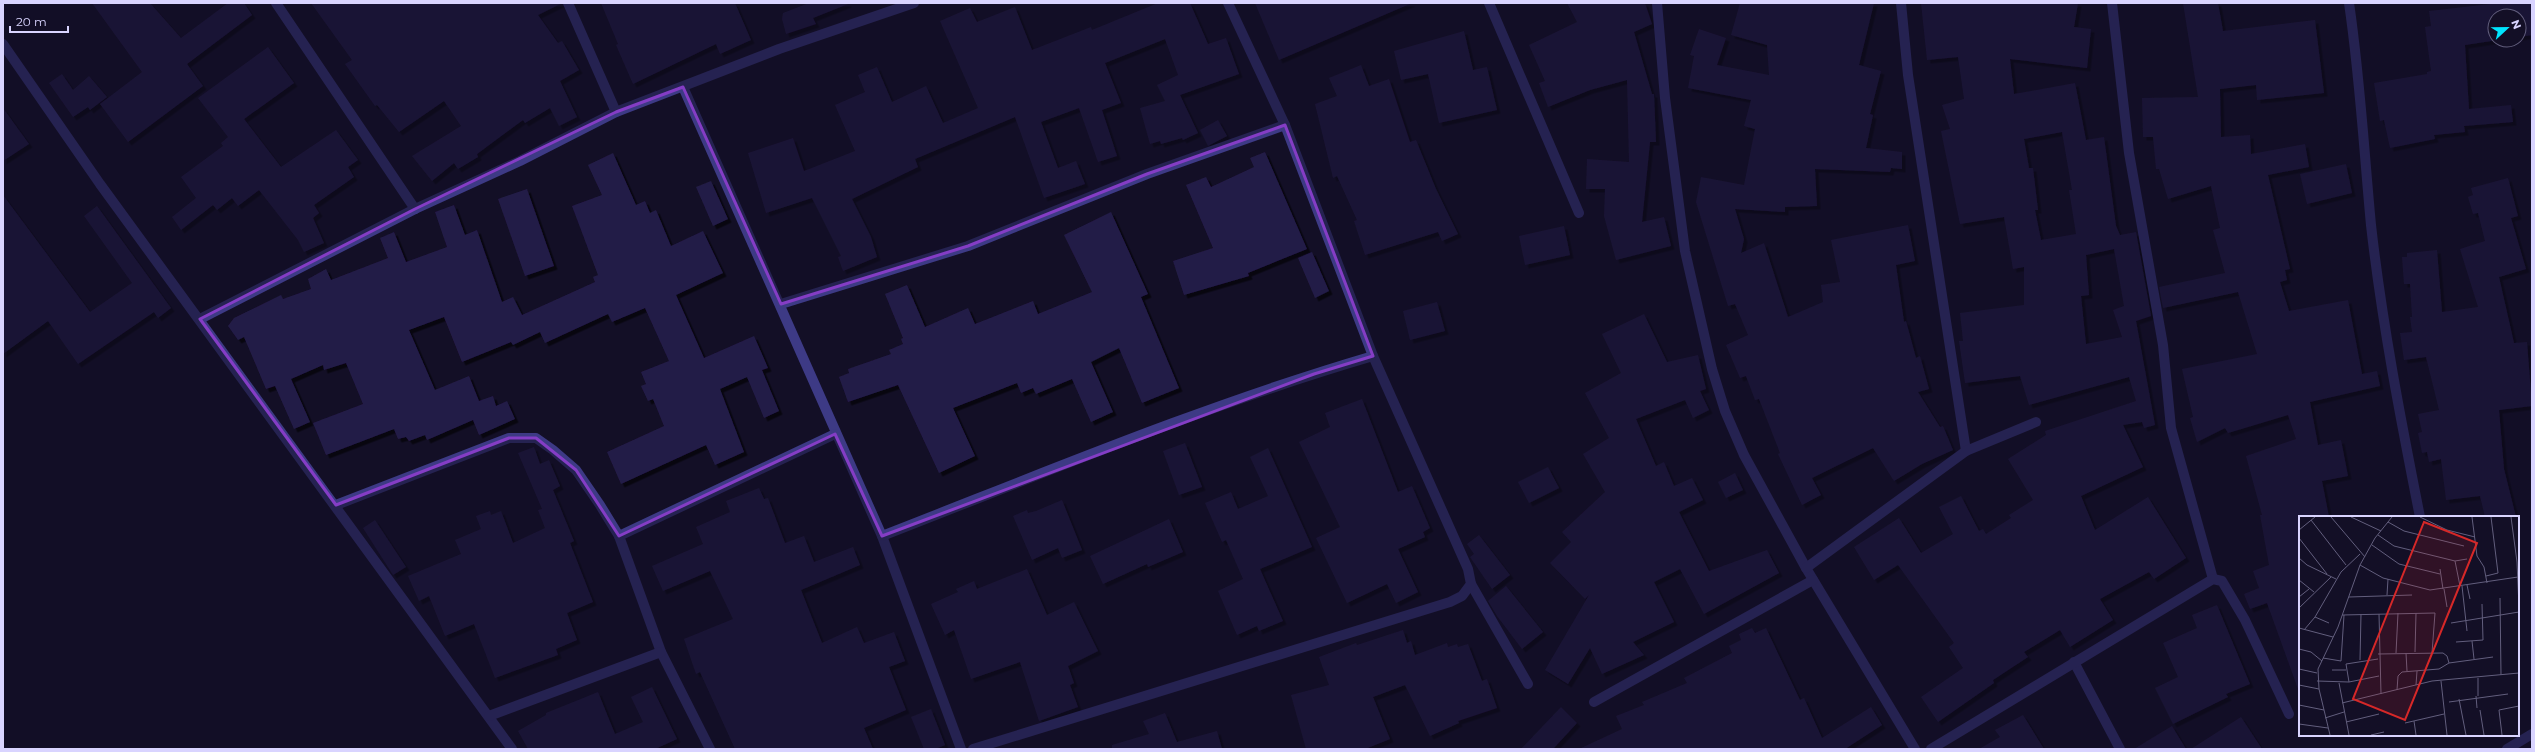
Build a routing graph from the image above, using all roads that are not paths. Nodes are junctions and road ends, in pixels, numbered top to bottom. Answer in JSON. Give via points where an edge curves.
{"nodes":[{"id":1,"x":276,"y":3,"type":"edge"},
{"id":2,"x":568,"y":3,"type":"edge"},
{"id":3,"x":914,"y":3,"type":"edge"},
{"id":4,"x":1228,"y":3,"type":"edge"},
{"id":5,"x":1489,"y":3,"type":"edge"},
{"id":6,"x":1657,"y":3,"type":"edge"},
{"id":7,"x":1901,"y":3,"type":"edge"},
{"id":8,"x":2112,"y":3,"type":"edge"},
{"id":9,"x":2349,"y":3,"type":"edge"},
{"id":10,"x":3,"y":44,"type":"edge"},
{"id":11,"x":683,"y":87,"type":"junction"},
{"id":12,"x":616,"y":112,"type":"junction"},
{"id":13,"x":1285,"y":126,"type":"junction"},
{"id":14,"x":415,"y":209,"type":"junction"},
{"id":15,"x":1579,"y":213,"type":"dead end"},
{"id":16,"x":781,"y":304,"type":"junction"},
{"id":17,"x":200,"y":319,"type":"junction"},
{"id":18,"x":1373,"y":356,"type":"junction"},
{"id":19,"x":2036,"y":422,"type":"dead end"},
{"id":20,"x":835,"y":434,"type":"junction"},
{"id":21,"x":1966,"y":451,"type":"junction"},
{"id":22,"x":336,"y":505,"type":"junction"},
{"id":23,"x":2420,"y":516,"type":"edge"},
{"id":24,"x":619,"y":536,"type":"junction"},
{"id":25,"x":882,"y":536,"type":"junction"},
{"id":26,"x":1806,"y":568,"type":"junction"},
{"id":27,"x":2213,"y":579,"type":"junction"},
{"id":28,"x":1813,"y":580,"type":"junction"},
{"id":29,"x":1471,"y":584,"type":"junction"},
{"id":30,"x":661,"y":652,"type":"junction"},
{"id":31,"x":2074,"y":662,"type":"junction"},
{"id":32,"x":1528,"y":684,"type":"dead end"},
{"id":33,"x":1594,"y":702,"type":"dead end"},
{"id":34,"x":2289,"y":714,"type":"dead end"},
{"id":35,"x":489,"y":716,"type":"junction"},
{"id":36,"x":2532,"y":734,"type":"edge"},
{"id":37,"x":512,"y":749,"type":"edge"},
{"id":38,"x":710,"y":749,"type":"edge"},
{"id":39,"x":961,"y":749,"type":"edge"},
{"id":40,"x":973,"y":749,"type":"edge"},
{"id":41,"x":1915,"y":749,"type":"edge"},
{"id":42,"x":1931,"y":749,"type":"edge"},
{"id":43,"x":2120,"y":749,"type":"edge"},
{"id":44,"x":2507,"y":749,"type":"edge"}],
"edges":[{"from":1,"to":14,"type":"street"},
{"from":2,"to":12,"type":"street"},
{"from":3,"to":11,"type":"street","via":[[778,49]]},
{"from":4,"to":13,"type":"street"},
{"from":5,"to":15,"type":"street"},
{"from":6,"to":26,"type":"street","via":[[1665,98],[1685,251],[1712,369],[1724,411],[1744,455]]},
{"from":7,"to":21,"type":"street","via":[[1908,75]]},
{"from":8,"to":27,"type":"street","via":[[2129,153],[2163,345],[2171,428]]},
{"from":9,"to":23,"type":"street","via":[[2356,47],[2372,227],[2401,423]]},
{"from":10,"to":17,"type":"street","via":[[100,184]]},
{"from":11,"to":12,"type":"street"},
{"from":11,"to":16,"type":"street"},
{"from":12,"to":14,"type":"street","via":[[520,161]]},
{"from":13,"to":16,"type":"street","via":[[1147,174],[968,246]]},
{"from":13,"to":18,"type":"street"},
{"from":14,"to":17,"type":"street"},
{"from":16,"to":20,"type":"street"},
{"from":17,"to":22,"type":"street"},
{"from":18,"to":25,"type":"street","via":[[1199,415]]},
{"from":18,"to":29,"type":"street","via":[[1468,569]]},
{"from":19,"to":21,"type":"street"},
{"from":20,"to":24,"type":"street"},
{"from":20,"to":25,"type":"street"},
{"from":21,"to":26,"type":"street"},
{"from":22,"to":24,"type":"street","via":[[509,438],[536,438],[576,470]]},
{"from":22,"to":35,"type":"street"},
{"from":24,"to":30,"type":"street"},
{"from":25,"to":39,"type":"street"},
{"from":26,"to":28,"type":"street"},
{"from":27,"to":31,"type":"street"},
{"from":27,"to":34,"type":"street","via":[[2222,581],[2245,620]]},
{"from":28,"to":33,"type":"street"},
{"from":28,"to":41,"type":"street"},
{"from":29,"to":32,"type":"street"},
{"from":29,"to":40,"type":"street","via":[[1462,596],[1450,602]]},
{"from":30,"to":35,"type":"street"},
{"from":30,"to":38,"type":"street"},
{"from":31,"to":42,"type":"street"},
{"from":31,"to":43,"type":"street"},
{"from":35,"to":37,"type":"street"},
{"from":36,"to":44,"type":"street"}]}
